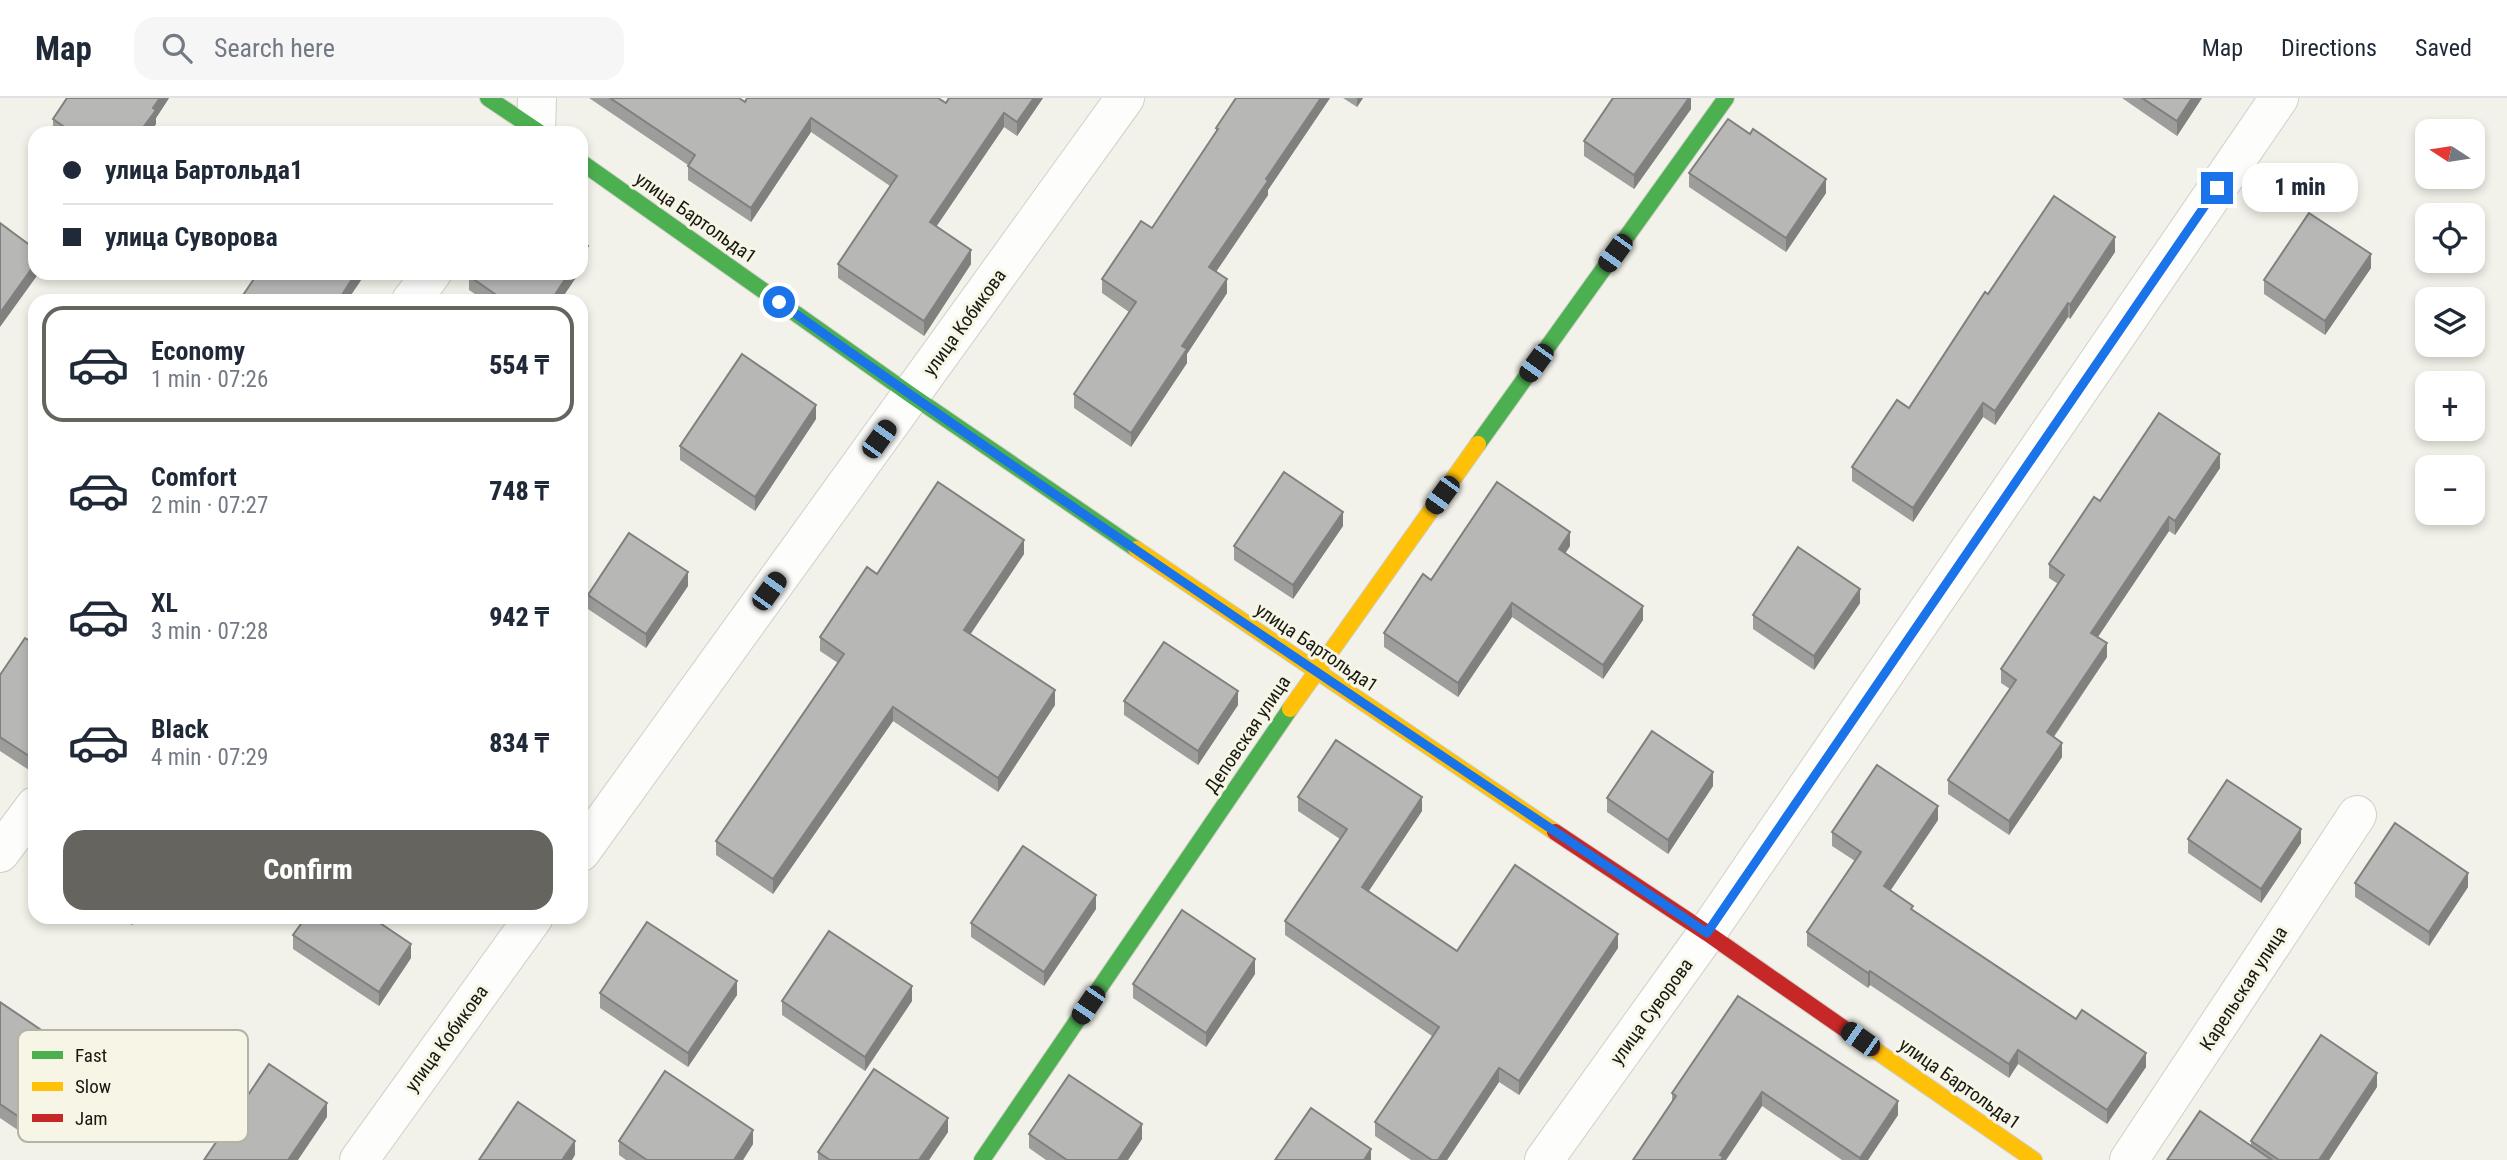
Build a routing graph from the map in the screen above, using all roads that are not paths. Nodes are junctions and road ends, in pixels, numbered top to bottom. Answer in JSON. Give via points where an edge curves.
{"nodes":[{"id":1,"x":488,"y":98,"type":"edge"},
{"id":2,"x":1125,"y":98,"type":"edge"},
{"id":3,"x":1726,"y":98,"type":"edge"},
{"id":4,"x":2279,"y":98,"type":"edge"},
{"id":5,"x":538,"y":124,"type":"edge"},
{"id":6,"x":588,"y":167,"type":"edge"},
{"id":7,"x":911,"y":395,"type":"junction"},
{"id":8,"x":1315,"y":672,"type":"junction"},
{"id":9,"x":28,"y":815,"type":"edge"},
{"id":10,"x":2357,"y":815,"type":"dead end"},
{"id":11,"x":588,"y":842,"type":"edge"},
{"id":12,"x":0,"y":853,"type":"edge"},
{"id":13,"x":529,"y":924,"type":"edge"},
{"id":14,"x":1707,"y":933,"type":"junction"},
{"id":15,"x":359,"y":1160,"type":"edge"},
{"id":16,"x":982,"y":1160,"type":"edge"},
{"id":17,"x":1544,"y":1160,"type":"edge"},
{"id":18,"x":2034,"y":1160,"type":"edge"},
{"id":19,"x":2129,"y":1160,"type":"edge"}],
"edges":[{"from":1,"to":5,"type":"street"},
{"from":2,"to":7,"type":"street","name":"улица Кобикова"},
{"from":3,"to":8,"type":"street","name":"Деповская улица"},
{"from":4,"to":14,"type":"street","name":"улица Суворова"},
{"from":6,"to":7,"type":"street","name":"улица Бартольда1"},
{"from":7,"to":8,"type":"street","name":"улица Бартольда1"},
{"from":7,"to":11,"type":"street","name":"улица Кобикова"},
{"from":8,"to":14,"type":"street","name":"улица Бартольда1"},
{"from":8,"to":16,"type":"street","name":"Деповская улица"},
{"from":9,"to":12,"type":"street"},
{"from":10,"to":19,"type":"street","name":"Карельская улица"},
{"from":13,"to":15,"type":"street","name":"улица Кобикова"},
{"from":14,"to":17,"type":"street","name":"улица Суворова"},
{"from":14,"to":18,"type":"street","name":"улица Бартольда1"}]}
